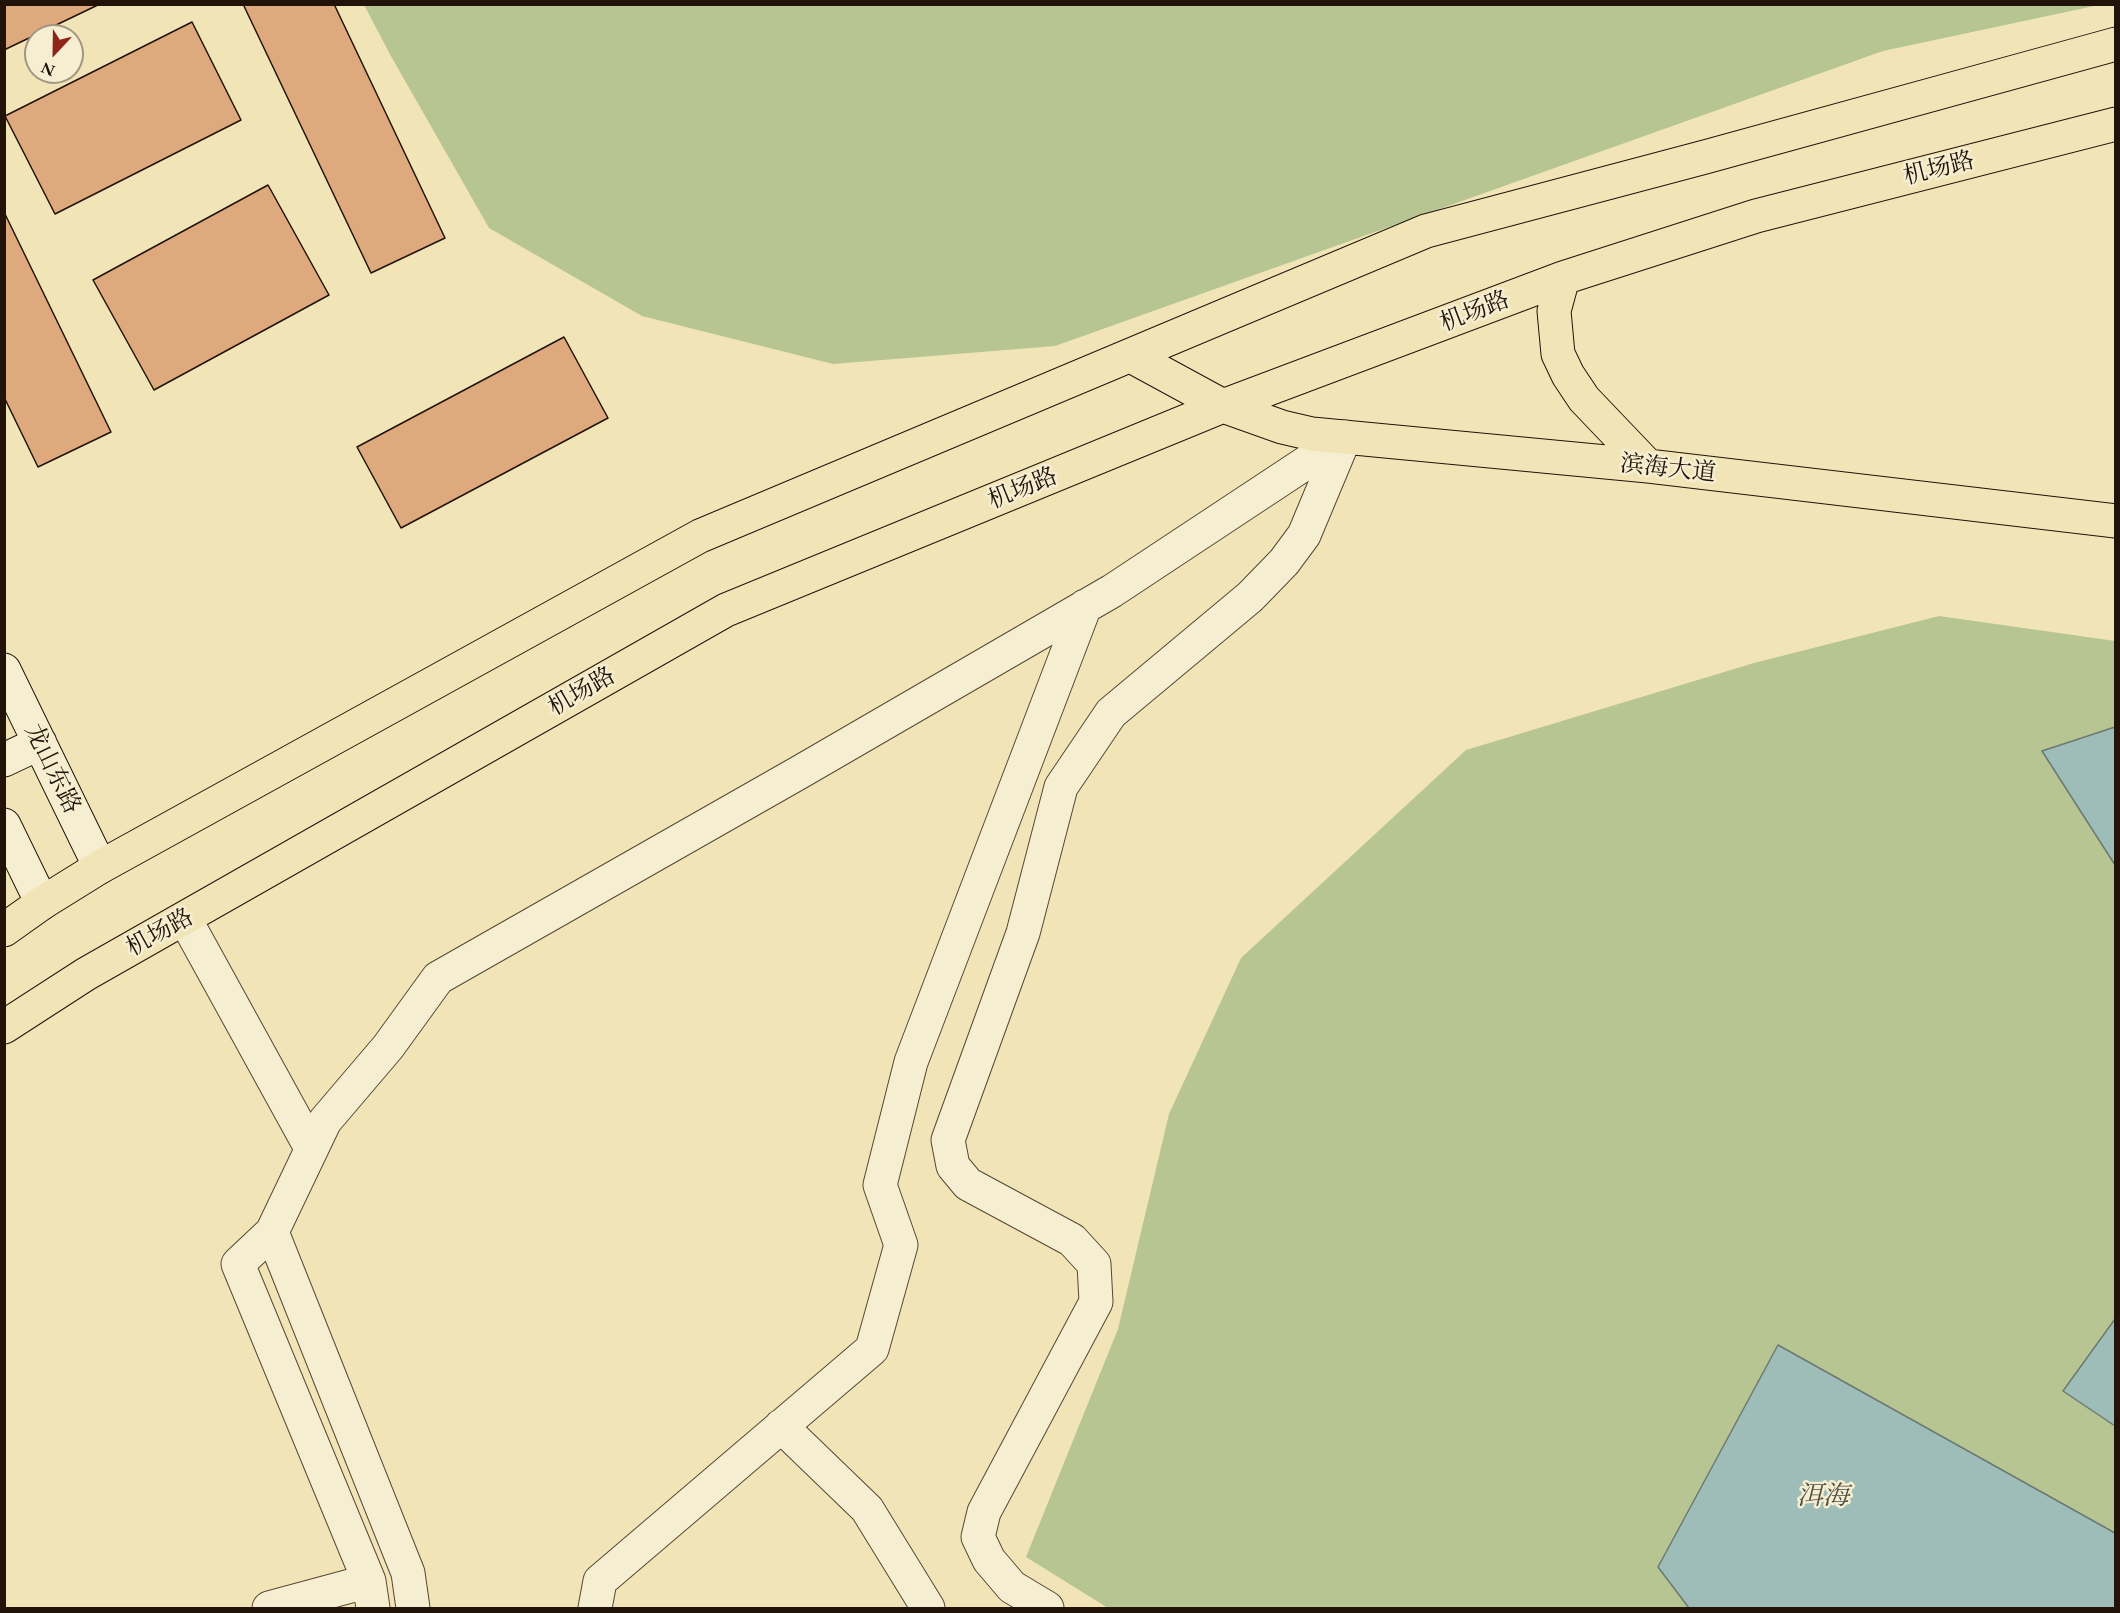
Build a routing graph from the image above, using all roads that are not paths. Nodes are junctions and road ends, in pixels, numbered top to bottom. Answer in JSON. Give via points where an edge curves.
{"nodes":[{"id":1,"x":2115,"y":44,"type":"edge"},
{"id":2,"x":2115,"y":124,"type":"edge"},
{"id":3,"x":1563,"y":278,"type":"junction"},
{"id":4,"x":1131,"y":356,"type":"junction"},
{"id":5,"x":1223,"y":406,"type":"junction"},
{"id":6,"x":1345,"y":437,"type":"junction"},
{"id":7,"x":1648,"y":466,"type":"junction"},
{"id":8,"x":2115,"y":521,"type":"edge"},
{"id":9,"x":1085,"y":606,"type":"junction"},
{"id":10,"x":4,"y":670,"type":"edge"},
{"id":11,"x":40,"y":743,"type":"junction"},
{"id":12,"x":4,"y":760,"type":"edge"},
{"id":13,"x":4,"y":825,"type":"edge"},
{"id":14,"x":100,"y":867,"type":"junction"},
{"id":15,"x":42,"y":903,"type":"junction"},
{"id":16,"x":185,"y":919,"type":"junction"},
{"id":17,"x":4,"y":930,"type":"edge"},
{"id":18,"x":4,"y":1027,"type":"edge"},
{"id":19,"x":311,"y":1148,"type":"junction"},
{"id":20,"x":272,"y":1232,"type":"junction"},
{"id":21,"x":781,"y":1426,"type":"junction"},
{"id":22,"x":371,"y":1595,"type":"edge"},
{"id":23,"x":269,"y":1608,"type":"edge"},
{"id":24,"x":413,"y":1608,"type":"edge"},
{"id":25,"x":595,"y":1608,"type":"edge"},
{"id":26,"x":928,"y":1608,"type":"edge"},
{"id":27,"x":1047,"y":1608,"type":"edge"}],
"edges":[{"from":1,"to":4,"type":"main road","via":[[1426,231]]},
{"from":2,"to":3,"type":"main road","name":"机场路","via":[[1756,216]]},
{"from":3,"to":5,"type":"main road","name":"机场路"},
{"from":3,"to":7,"type":"main road","via":[[1554,311],[1558,354],[1584,399]]},
{"from":4,"to":5,"type":"main road","name":"滨海大道"},
{"from":4,"to":14,"type":"main road","via":[[700,536]]},
{"from":5,"to":6,"type":"main road","name":"滨海大道","via":[[1282,427]]},
{"from":5,"to":16,"type":"main road","name":"机场路","via":[[726,610]]},
{"from":6,"to":7,"type":"main road","name":"滨海大道"},
{"from":6,"to":9,"type":"street"},
{"from":6,"to":27,"type":"street","via":[[1304,534],[1284,562],[1250,597],[1111,713],[1061,787],[1023,933],[948,1140],[953,1166],[968,1184],[1072,1240],[1094,1264],[1096,1302],[984,1512],[978,1537],[989,1560],[1012,1587]]},
{"from":7,"to":8,"type":"main road","name":"滨海大道"},
{"from":9,"to":19,"type":"street","via":[[438,978],[388,1047],[325,1121]]},
{"from":9,"to":21,"type":"street","via":[[911,1062],[880,1185],[901,1245],[872,1349]]},
{"from":10,"to":11,"type":"street","name":"龙山东路"},
{"from":11,"to":12,"type":"street"},
{"from":11,"to":14,"type":"street","name":"龙山东路"},
{"from":13,"to":15,"type":"street"},
{"from":14,"to":15,"type":"main road"},
{"from":15,"to":17,"type":"main road"},
{"from":16,"to":18,"type":"main road","name":"机场路","via":[[86,974]]},
{"from":16,"to":19,"type":"street"},
{"from":19,"to":20,"type":"street"},
{"from":20,"to":22,"type":"street","via":[[238,1263]]},
{"from":20,"to":24,"type":"street","via":[[408,1573]]},
{"from":21,"to":25,"type":"street","via":[[600,1581]]},
{"from":21,"to":26,"type":"street","via":[[867,1509]]},
{"from":22,"to":23,"type":"street"}]}
